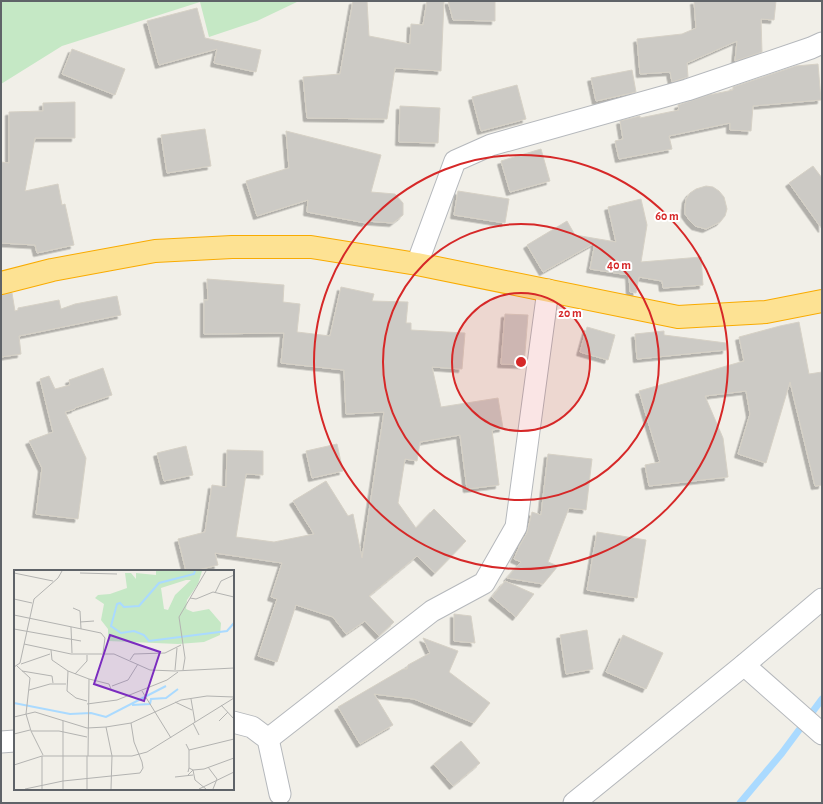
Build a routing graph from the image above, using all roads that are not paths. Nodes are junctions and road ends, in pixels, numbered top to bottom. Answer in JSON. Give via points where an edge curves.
{"nodes":[{"id":1,"x":822,"y":43,"type":"edge"},
{"id":2,"x":417,"y":264,"type":"junction"},
{"id":3,"x":1,"y":283,"type":"edge"},
{"id":4,"x":548,"y":290,"type":"junction"},
{"id":5,"x":822,"y":301,"type":"edge"},
{"id":6,"x":822,"y":599,"type":"edge"},
{"id":7,"x":744,"y":665,"type":"junction"},
{"id":8,"x":234,"y":722,"type":"edge"},
{"id":9,"x":822,"y":734,"type":"edge"},
{"id":10,"x":268,"y":739,"type":"junction"},
{"id":11,"x":14,"y":741,"type":"edge"},
{"id":12,"x":1,"y":742,"type":"edge"},
{"id":13,"x":280,"y":794,"type":"dead end"},
{"id":14,"x":574,"y":803,"type":"edge"}],
"edges":[{"from":1,"to":2,"type":"street","via":[[687,90],[491,145],[455,161]]},
{"from":2,"to":3,"type":"highway","via":[[311,247],[232,247],[155,251],[52,270]]},
{"from":2,"to":4,"type":"highway"},
{"from":4,"to":5,"type":"highway","via":[[678,317],[766,312]]},
{"from":4,"to":10,"type":"street","via":[[516,527],[484,583],[432,611]]},
{"from":6,"to":7,"type":"street"},
{"from":7,"to":9,"type":"street"},
{"from":7,"to":14,"type":"street"},
{"from":8,"to":10,"type":"street","via":[[252,727]]},
{"from":10,"to":13,"type":"street"},
{"from":11,"to":12,"type":"street"}]}
